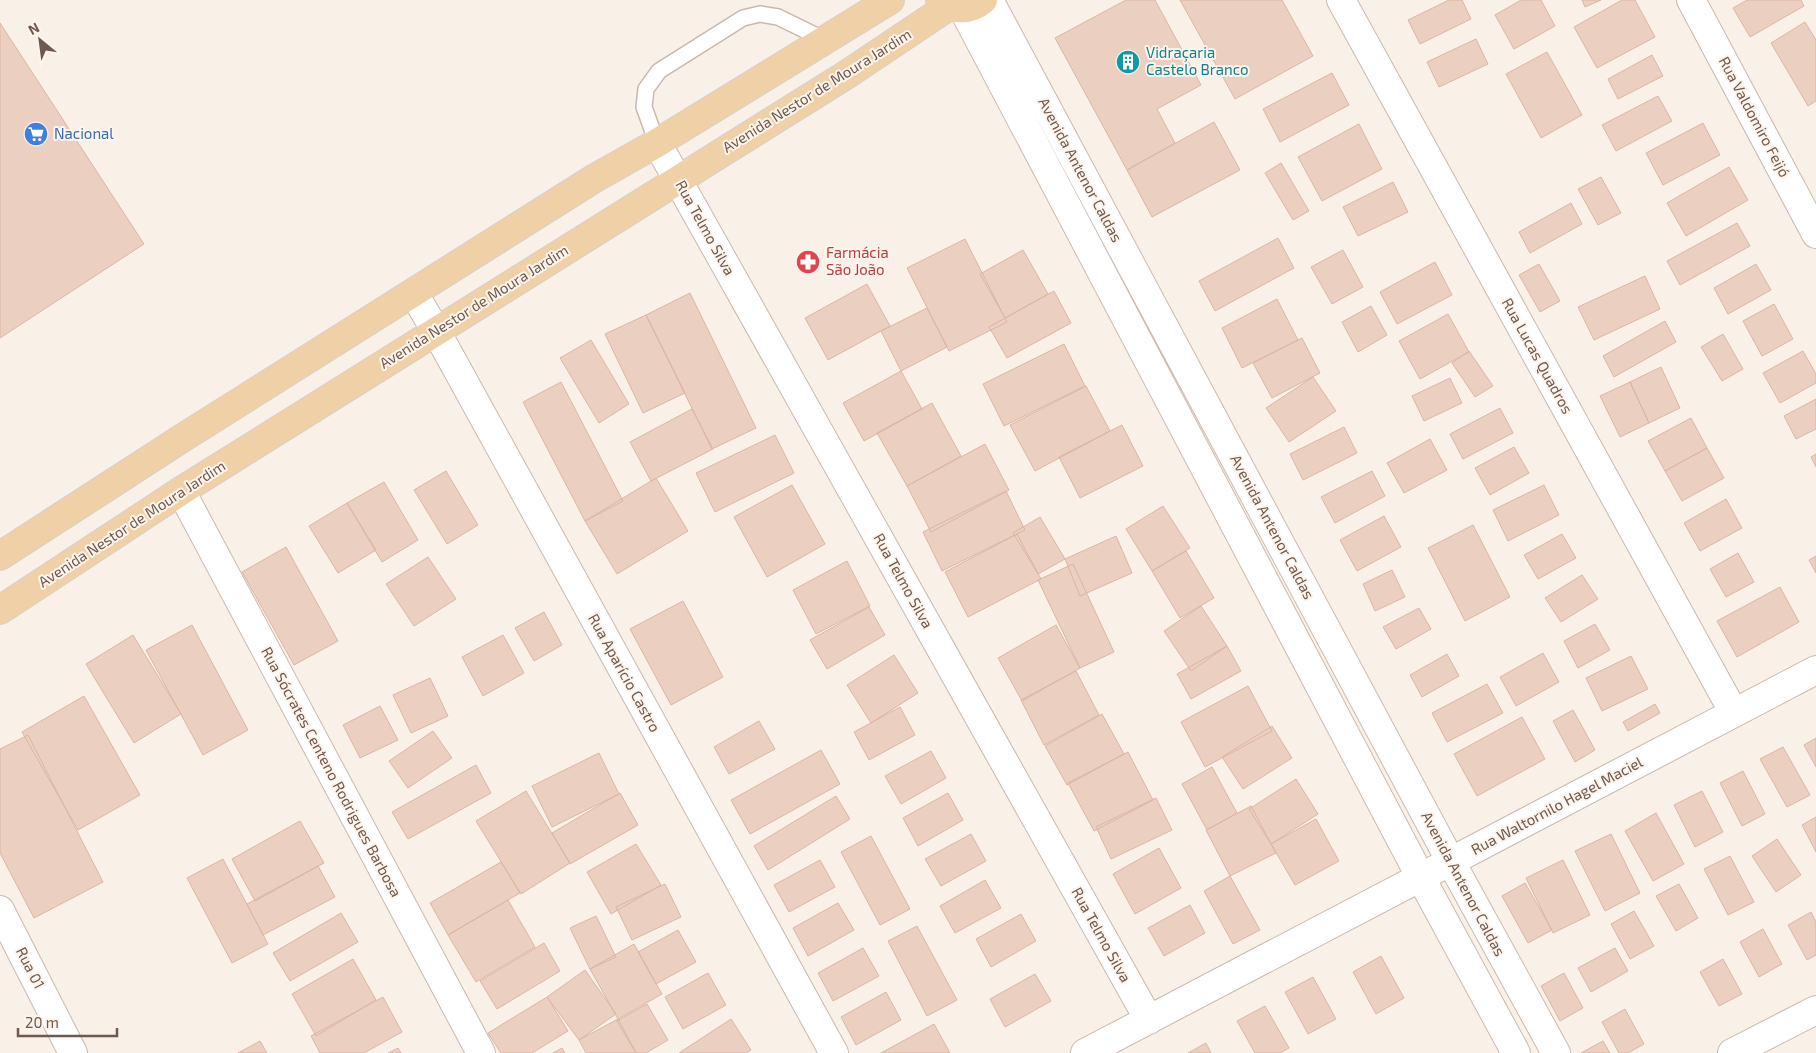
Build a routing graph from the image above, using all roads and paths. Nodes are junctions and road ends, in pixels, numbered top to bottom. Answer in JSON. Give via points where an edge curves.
{"nodes":[{"id":1,"x":890,"y":0,"type":"edge"},
{"id":2,"x":989,"y":0,"type":"edge"},
{"id":3,"x":1341,"y":0,"type":"edge"},
{"id":4,"x":1691,"y":0,"type":"edge"},
{"id":5,"x":959,"y":4,"type":"edge"},
{"id":6,"x":825,"y":40,"type":"junction"},
{"id":7,"x":846,"y":75,"type":"junction"},
{"id":8,"x":657,"y":143,"type":"junction"},
{"id":9,"x":678,"y":179,"type":"junction"},
{"id":10,"x":1816,"y":234,"type":"edge"},
{"id":11,"x":414,"y":294,"type":"junction"},
{"id":12,"x":436,"y":331,"type":"junction"},
{"id":13,"x":181,"y":491,"type":"junction"},
{"id":14,"x":0,"y":556,"type":"edge"},
{"id":15,"x":0,"y":610,"type":"edge"},
{"id":16,"x":1816,"y":670,"type":"edge"},
{"id":17,"x":1734,"y":713,"type":"junction"},
{"id":18,"x":1451,"y":862,"type":"junction"},
{"id":19,"x":1421,"y":878,"type":"junction"},
{"id":20,"x":0,"y":910,"type":"edge"},
{"id":21,"x":1816,"y":1010,"type":"edge"},
{"id":22,"x":1149,"y":1020,"type":"junction"},
{"id":23,"x":73,"y":1053,"type":"edge"},
{"id":24,"x":481,"y":1053,"type":"edge"},
{"id":25,"x":834,"y":1053,"type":"edge"},
{"id":26,"x":1085,"y":1053,"type":"edge"},
{"id":27,"x":1516,"y":1053,"type":"edge"},
{"id":28,"x":1556,"y":1053,"type":"edge"},
{"id":29,"x":1732,"y":1053,"type":"edge"}],
"edges":[{"from":1,"to":6,"type":"main road"},
{"from":2,"to":18,"type":"street","name":"Avenida Antenor Caldas"},
{"from":3,"to":17,"type":"street","name":"Rua Lucas Quadros"},
{"from":4,"to":10,"type":"street","name":"Rua Valdomiro Feijó"},
{"from":5,"to":7,"type":"main road","name":"Avenida Nestor de Moura Jardim"},
{"from":5,"to":19,"type":"street","name":"Avenida Antenor Caldas"},
{"from":6,"to":7,"type":"main road"},
{"from":6,"to":8,"type":"main road"},
{"from":6,"to":8,"type":"lane","via":[[778,17],[760,14],[743,18],[659,71],[646,89],[644,107]]},
{"from":7,"to":9,"type":"main road","name":"Avenida Nestor de Moura Jardim"},
{"from":8,"to":9,"type":"street","name":"Rua Telmo Silva"},
{"from":8,"to":11,"type":"main road","via":[[594,178]]},
{"from":9,"to":12,"type":"main road","name":"Avenida Nestor de Moura Jardim"},
{"from":9,"to":22,"type":"street","name":"Rua Telmo Silva"},
{"from":11,"to":12,"type":"street","name":"Rua Aparício Castro"},
{"from":11,"to":14,"type":"main road"},
{"from":12,"to":13,"type":"main road","name":"Avenida Nestor de Moura Jardim"},
{"from":12,"to":25,"type":"street","name":"Rua Aparício Castro"},
{"from":13,"to":15,"type":"main road","name":"Avenida Nestor de Moura Jardim"},
{"from":13,"to":24,"type":"street","name":"Rua Sócrates Centeno Rodrigues Barbosa"},
{"from":16,"to":17,"type":"street","name":"Rua Waltornilo Hagel Maciel"},
{"from":17,"to":18,"type":"street","name":"Rua Waltornilo Hagel Maciel"},
{"from":18,"to":19,"type":"street","name":"Rua Waltornilo Hagel Maciel"},
{"from":18,"to":28,"type":"street","name":"Avenida Antenor Caldas"},
{"from":19,"to":22,"type":"street","name":"Rua Waltornilo Hagel Maciel"},
{"from":19,"to":27,"type":"street","name":"Avenida Antenor Caldas"},
{"from":20,"to":23,"type":"street","name":"Rua 01"},
{"from":21,"to":29,"type":"street"},
{"from":22,"to":26,"type":"street","name":"Rua Waltornilo Hagel Maciel"}]}
